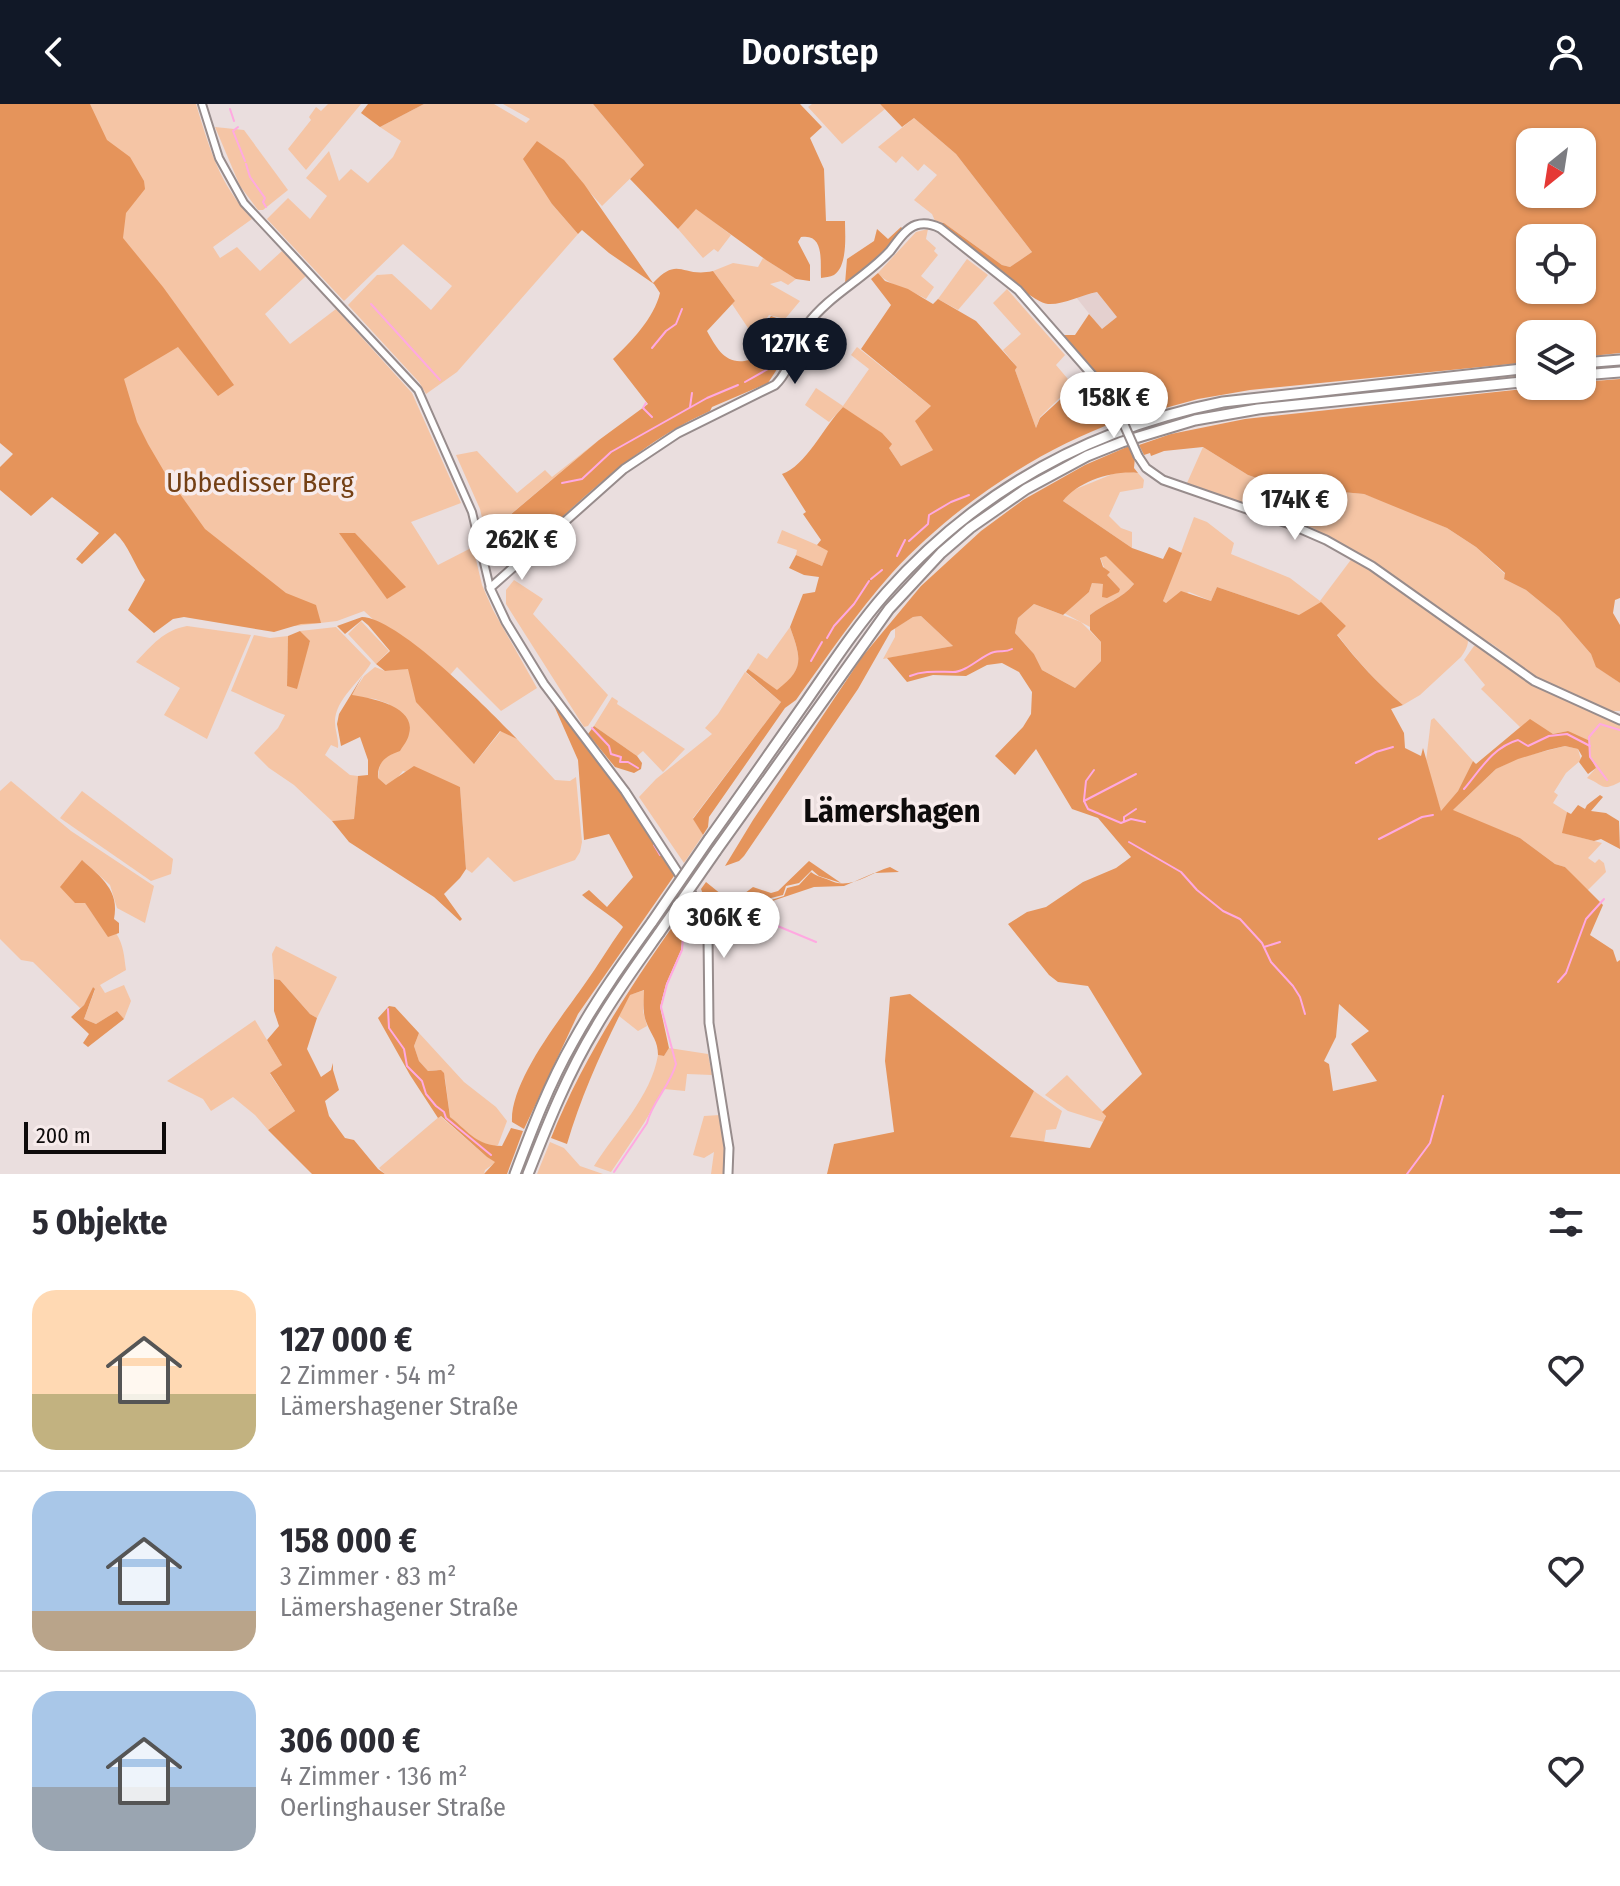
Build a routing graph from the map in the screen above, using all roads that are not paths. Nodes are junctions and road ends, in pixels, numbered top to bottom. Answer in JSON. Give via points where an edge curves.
{"nodes":[{"id":1,"x":202,"y":104,"type":"edge"},
{"id":2,"x":1620,"y":360,"type":"edge"},
{"id":3,"x":1596,"y":362,"type":"edge"},
{"id":4,"x":1516,"y":370,"type":"edge"},
{"id":5,"x":1620,"y":372,"type":"edge"},
{"id":6,"x":1596,"y":374,"type":"edge"},
{"id":7,"x":1516,"y":382,"type":"edge"},
{"id":8,"x":490,"y":588,"type":"junction"},
{"id":9,"x":1620,"y":720,"type":"edge"},
{"id":10,"x":515,"y":1174,"type":"edge"},
{"id":11,"x":528,"y":1174,"type":"edge"},
{"id":12,"x":728,"y":1174,"type":"edge"}],
"edges":[{"from":1,"to":8,"type":"street","via":[[223,168],[244,203],[418,390],[472,512]]},
{"from":2,"to":3,"type":"highway"},
{"from":4,"to":10,"type":"highway","bridge":true,"via":[[1174,412],[1124,428],[1039,468],[946,533],[885,594],[829,668],[591,1010]]},
{"from":5,"to":6,"type":"highway"},
{"from":7,"to":11,"type":"highway","bridge":true,"via":[[1208,417],[1087,456],[970,528],[905,590],[835,680],[617,993],[579,1056]]},
{"from":8,"to":9,"type":"main road","bridge":true,"via":[[624,469],[686,428],[775,385],[811,320],[921,224],[940,228],[1018,290],[1101,385],[1146,468],[1163,480],[1303,529],[1350,553],[1534,681]]},
{"from":8,"to":12,"type":"main road","via":[[544,684],[625,791],[701,908],[708,936],[709,1023],[729,1148]]}]}
